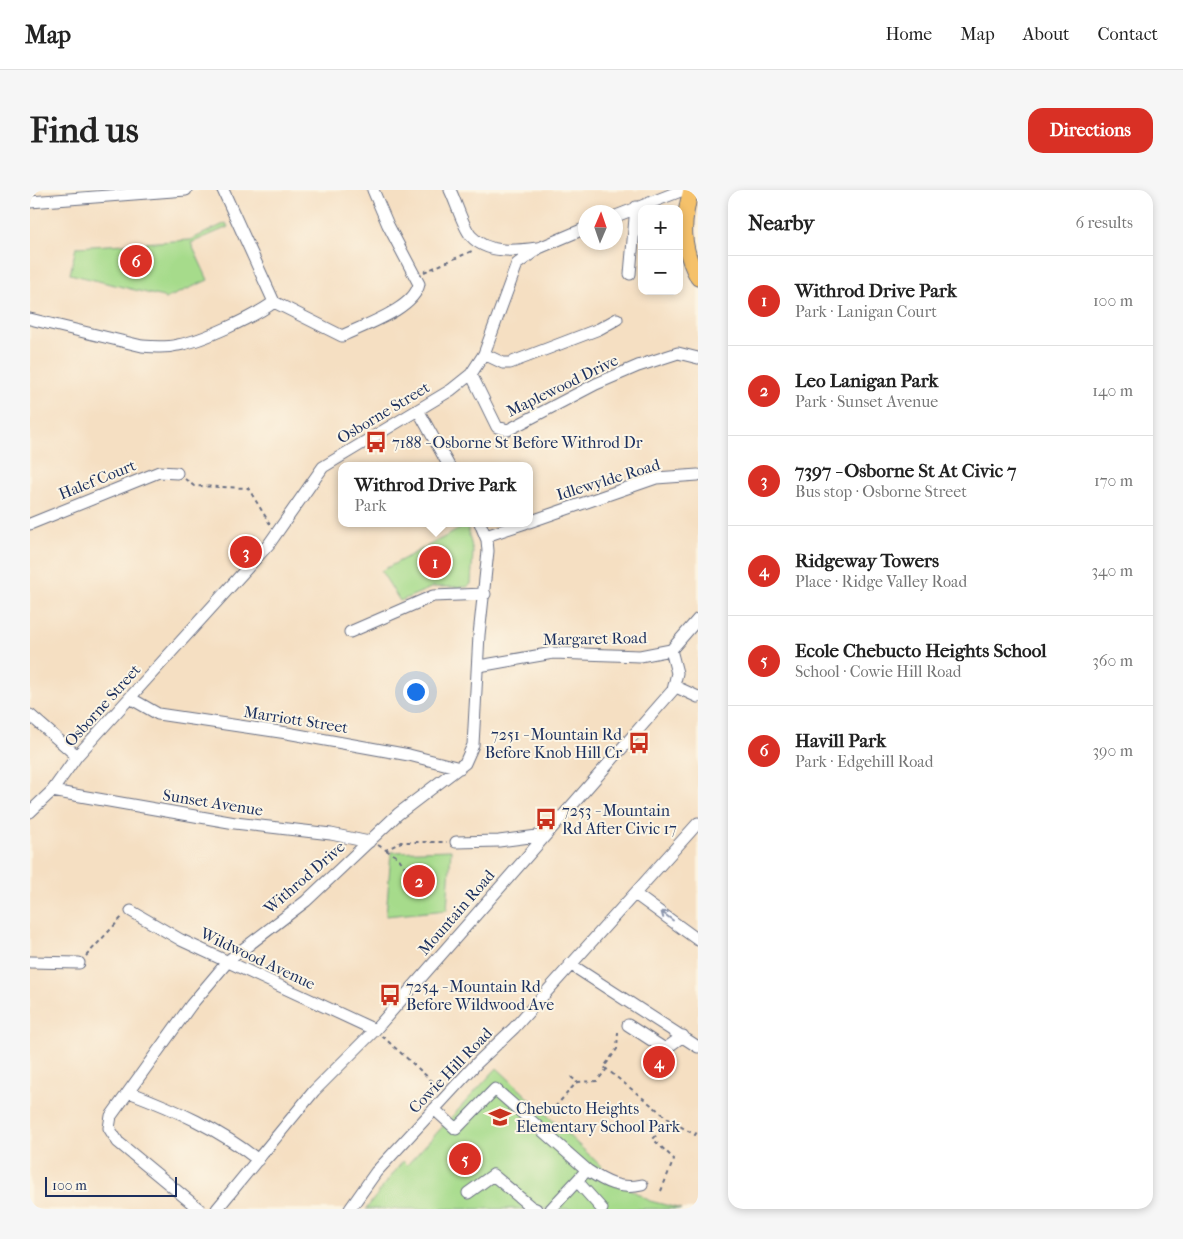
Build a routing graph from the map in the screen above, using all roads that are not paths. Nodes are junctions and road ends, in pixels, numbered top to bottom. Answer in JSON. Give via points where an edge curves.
{"nodes":[{"id":1,"x":186,"y":190,"type":"edge"},
{"id":2,"x":223,"y":190,"type":"edge"},
{"id":3,"x":373,"y":190,"type":"edge"},
{"id":4,"x":450,"y":190,"type":"edge"},
{"id":5,"x":683,"y":190,"type":"edge"},
{"id":6,"x":691,"y":190,"type":"edge"},
{"id":7,"x":30,"y":202,"type":"edge"},
{"id":8,"x":636,"y":207,"type":"junction"},
{"id":9,"x":623,"y":213,"type":"edge"},
{"id":10,"x":578,"y":231,"type":"edge"},
{"id":11,"x":539,"y":248,"type":"junction"},
{"id":12,"x":630,"y":274,"type":"dead end"},
{"id":13,"x":698,"y":278,"type":"edge"},
{"id":14,"x":274,"y":302,"type":"junction"},
{"id":15,"x":30,"y":319,"type":"edge"},
{"id":16,"x":617,"y":319,"type":"dead end"},
{"id":17,"x":484,"y":354,"type":"junction"},
{"id":18,"x":698,"y":358,"type":"edge"},
{"id":19,"x":471,"y":374,"type":"junction"},
{"id":20,"x":418,"y":410,"type":"junction"},
{"id":21,"x":447,"y":462,"type":"edge"},
{"id":22,"x":177,"y":473,"type":"road end"},
{"id":23,"x":698,"y":475,"type":"edge"},
{"id":24,"x":533,"y":521,"type":"edge"},
{"id":25,"x":30,"y":524,"type":"edge"},
{"id":26,"x":482,"y":527,"type":"edge"},
{"id":27,"x":512,"y":527,"type":"edge"},
{"id":28,"x":486,"y":536,"type":"junction"},
{"id":29,"x":485,"y":594,"type":"junction"},
{"id":30,"x":698,"y":619,"type":"edge"},
{"id":31,"x":350,"y":632,"type":"dead end"},
{"id":32,"x":671,"y":650,"type":"junction"},
{"id":33,"x":479,"y":666,"type":"junction"},
{"id":34,"x":674,"y":686,"type":"junction"},
{"id":35,"x":698,"y":697,"type":"edge"},
{"id":36,"x":130,"y":698,"type":"junction"},
{"id":37,"x":30,"y":715,"type":"edge"},
{"id":38,"x":77,"y":756,"type":"junction"},
{"id":39,"x":460,"y":768,"type":"junction"},
{"id":40,"x":52,"y":792,"type":"junction"},
{"id":41,"x":30,"y":812,"type":"edge"},
{"id":42,"x":698,"y":823,"type":"edge"},
{"id":43,"x":545,"y":835,"type":"junction"},
{"id":44,"x":369,"y":842,"type":"junction"},
{"id":45,"x":456,"y":842,"type":"road end"},
{"id":46,"x":635,"y":894,"type":"junction"},
{"id":47,"x":131,"y":911,"type":"road end"},
{"id":48,"x":698,"y":940,"type":"edge"},
{"id":49,"x":228,"y":960,"type":"junction"},
{"id":50,"x":30,"y":962,"type":"edge"},
{"id":51,"x":78,"y":963,"type":"road end"},
{"id":52,"x":570,"y":964,"type":"junction"},
{"id":53,"x":623,"y":1028,"type":"road end"},
{"id":54,"x":375,"y":1030,"type":"junction"},
{"id":55,"x":683,"y":1036,"type":"junction"},
{"id":56,"x":698,"y":1047,"type":"edge"},
{"id":57,"x":129,"y":1092,"type":"junction"},
{"id":58,"x":434,"y":1109,"type":"junction"},
{"id":59,"x":258,"y":1160,"type":"junction"},
{"id":60,"x":587,"y":1170,"type":"junction"},
{"id":61,"x":577,"y":1181,"type":"junction"},
{"id":62,"x":642,"y":1185,"type":"dead end"},
{"id":63,"x":468,"y":1193,"type":"dead end"},
{"id":64,"x":199,"y":1209,"type":"edge"},
{"id":65,"x":217,"y":1209,"type":"edge"},
{"id":66,"x":350,"y":1209,"type":"edge"},
{"id":67,"x":536,"y":1209,"type":"edge"},
{"id":68,"x":551,"y":1209,"type":"edge"},
{"id":69,"x":602,"y":1209,"type":"edge"}],
"edges":[{"from":1,"to":7,"type":"street"},
{"from":2,"to":14,"type":"street"},
{"from":3,"to":14,"type":"street","via":[[419,284],[417,293],[406,304],[342,336]]},
{"from":4,"to":11,"type":"street","via":[[470,236],[483,246],[516,251]]},
{"from":5,"to":8,"type":"street"},
{"from":6,"to":13,"type":"main road","via":[[685,241],[687,259]]},
{"from":8,"to":9,"type":"street"},
{"from":8,"to":12,"type":"street"},
{"from":10,"to":11,"type":"street","name":"Osborne Street"},
{"from":11,"to":17,"type":"street","name":"Osborne Street","via":[[517,264]]},
{"from":14,"to":15,"type":"street","via":[[259,313],[189,342],[159,347],[142,346]]},
{"from":16,"to":17,"type":"street","via":[[510,363]]},
{"from":17,"to":19,"type":"street","name":"Osborne Street"},
{"from":18,"to":19,"type":"street","name":"Maplewood Drive","via":[[678,353],[644,364],[596,384],[508,430],[497,426]]},
{"from":19,"to":20,"type":"street","name":"Osborne Street"},
{"from":20,"to":21,"type":"street"},
{"from":20,"to":36,"type":"street","name":"Osborne Street","via":[[323,467],[276,535]]},
{"from":22,"to":25,"type":"street","name":"Halef Court","via":[[159,472]]},
{"from":23,"to":24,"type":"street","name":"Idlewylde Road","via":[[656,478]]},
{"from":26,"to":28,"type":"street","name":"Withrod Drive"},
{"from":27,"to":28,"type":"street"},
{"from":28,"to":29,"type":"street","name":"Withrod Drive"},
{"from":29,"to":31,"type":"street","via":[[433,596]]},
{"from":29,"to":33,"type":"street","name":"Withrod Drive","via":[[479,635]]},
{"from":30,"to":32,"type":"street","name":"Margaret Road"},
{"from":32,"to":33,"type":"street","name":"Margaret Road","via":[[640,656],[553,653]]},
{"from":32,"to":34,"type":"street","via":[[677,668]]},
{"from":33,"to":39,"type":"street","name":"Withrod Drive","via":[[473,746]]},
{"from":34,"to":35,"type":"street"},
{"from":34,"to":43,"type":"street","name":"Mountain Road"},
{"from":36,"to":38,"type":"street","name":"Osborne Street"},
{"from":36,"to":39,"type":"street","name":"Marriott Street","via":[[158,714],[287,733],[409,755]]},
{"from":37,"to":38,"type":"street"},
{"from":38,"to":40,"type":"street","name":"Osborne Street"},
{"from":39,"to":44,"type":"street","name":"Withrod Drive","via":[[398,814]]},
{"from":40,"to":41,"type":"street","name":"Osborne Street"},
{"from":40,"to":44,"type":"street","name":"Sunset Avenue"},
{"from":42,"to":46,"type":"street","name":"Cowie Hill Road"},
{"from":43,"to":45,"type":"street"},
{"from":43,"to":54,"type":"street","name":"Mountain Road"},
{"from":44,"to":49,"type":"street","name":"Withrod Drive","via":[[306,901]]},
{"from":48,"to":46,"type":"street","one_way":true},
{"from":46,"to":52,"type":"street","name":"Cowie Hill Road"},
{"from":47,"to":49,"type":"street","name":"Wildwood Avenue","via":[[181,940]]},
{"from":49,"to":54,"type":"street","name":"Wildwood Avenue"},
{"from":49,"to":57,"type":"street","name":"Withrod Drive","via":[[191,1005]]},
{"from":50,"to":51,"type":"street"},
{"from":52,"to":55,"type":"street"},
{"from":52,"to":58,"type":"street","name":"Cowie Hill Road","via":[[514,1028]]},
{"from":53,"to":55,"type":"street","via":[[665,1049]]},
{"from":54,"to":59,"type":"street","name":"Mountain Road","via":[[314,1091]]},
{"from":55,"to":56,"type":"street"},
{"from":57,"to":59,"type":"street","via":[[194,1119]]},
{"from":57,"to":64,"type":"street","name":"Withrod Drive","via":[[110,1120],[112,1136]]},
{"from":58,"to":60,"type":"street","via":[[456,1129],[495,1089]]},
{"from":58,"to":66,"type":"street","name":"Cowie Hill Road","via":[[376,1172]]},
{"from":59,"to":65,"type":"street","name":"Mountain Road"},
{"from":60,"to":61,"type":"street"},
{"from":60,"to":62,"type":"street","via":[[611,1184],[629,1188]]},
{"from":61,"to":68,"type":"street"},
{"from":61,"to":69,"type":"street"},
{"from":63,"to":67,"type":"street","via":[[493,1175]]}]}
